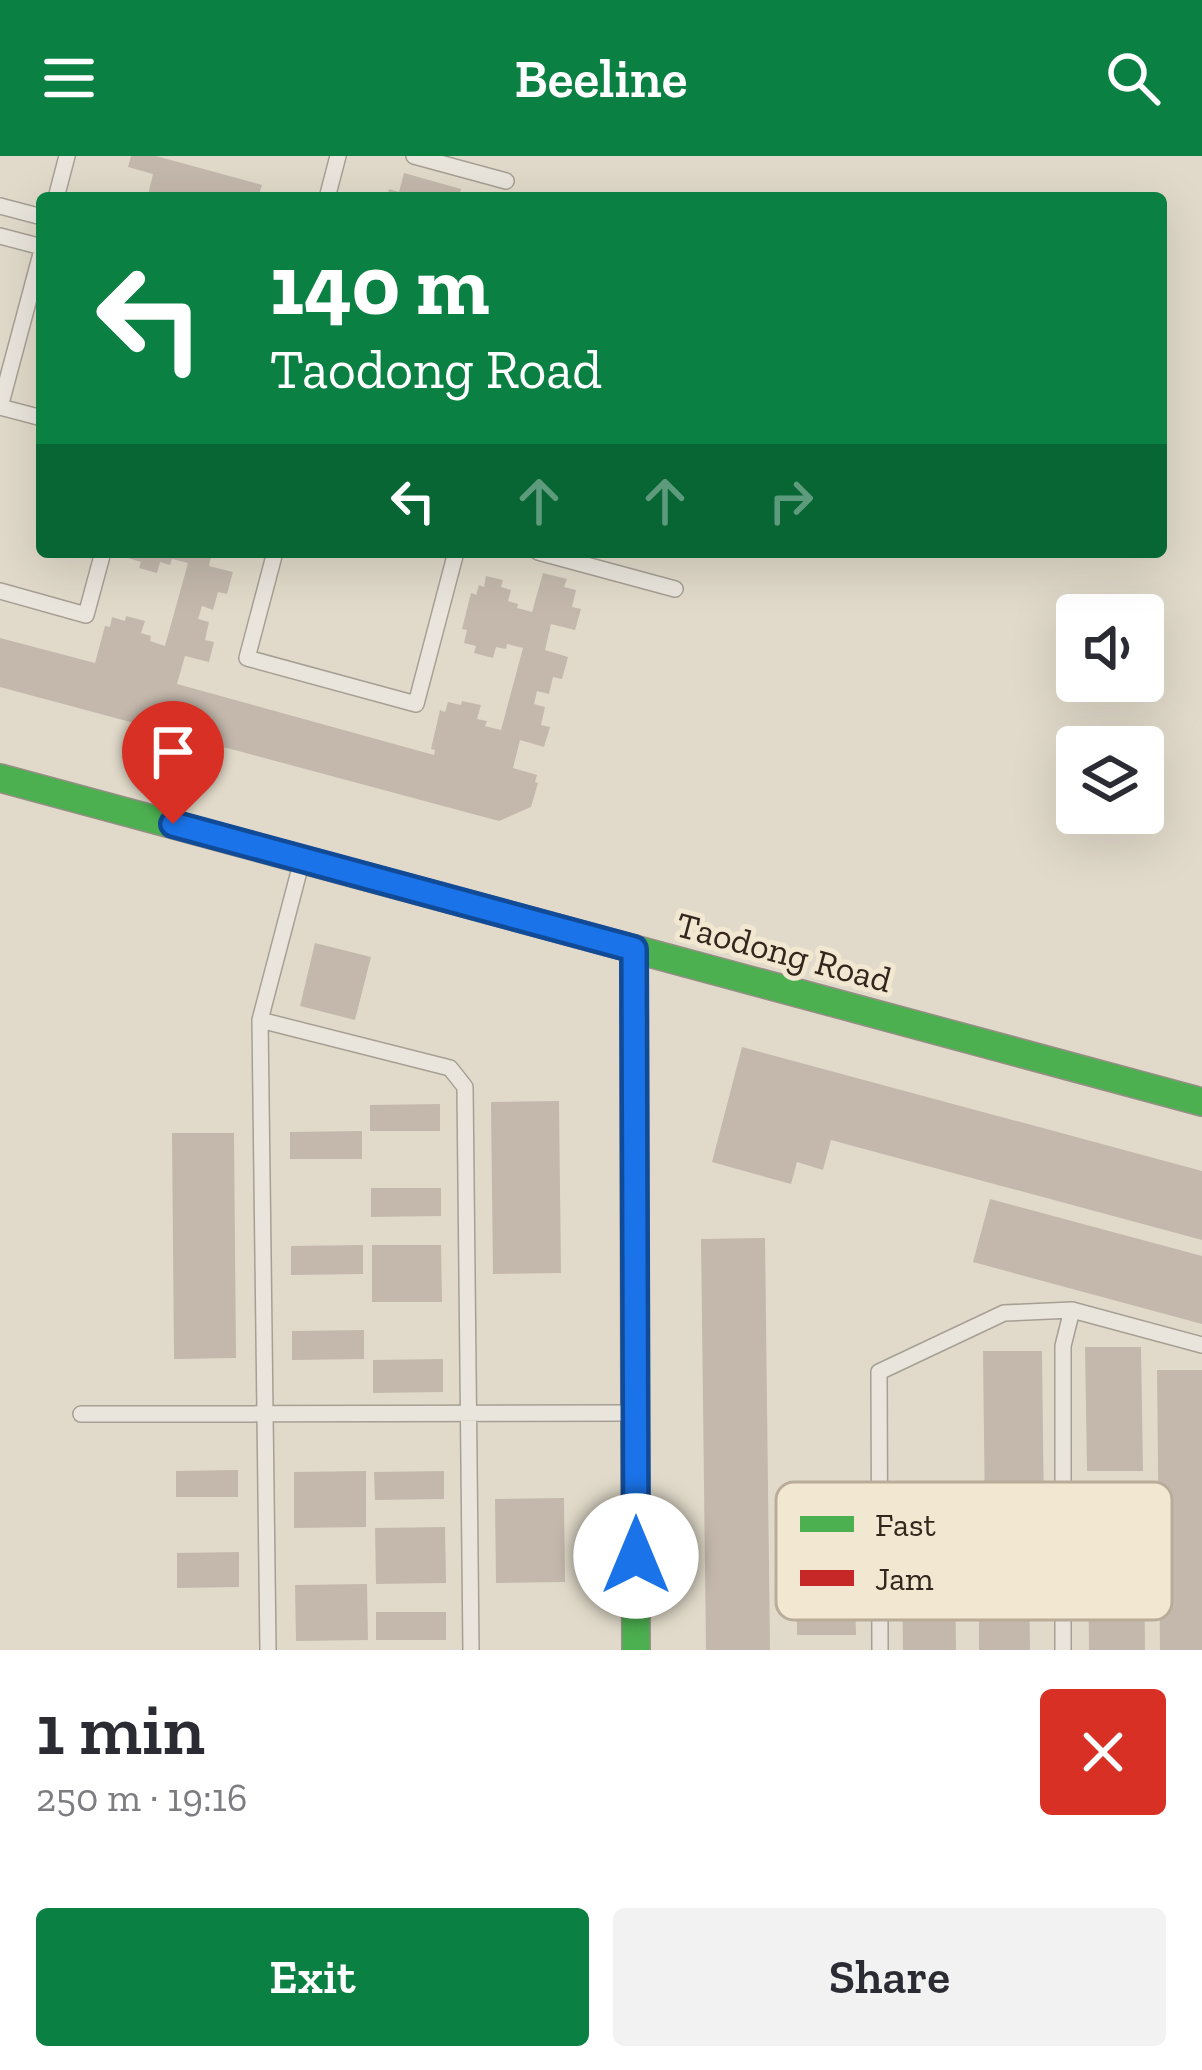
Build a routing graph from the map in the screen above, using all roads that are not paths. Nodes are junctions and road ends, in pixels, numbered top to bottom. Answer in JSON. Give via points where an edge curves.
{"nodes":[{"id":1,"x":67,"y":156,"type":"edge"},
{"id":2,"x":338,"y":156,"type":"edge"},
{"id":3,"x":414,"y":156,"type":"edge"},
{"id":4,"x":506,"y":181,"type":"dead end"},
{"id":5,"x":58,"y":192,"type":"edge"},
{"id":6,"x":329,"y":192,"type":"edge"},
{"id":7,"x":0,"y":206,"type":"edge"},
{"id":8,"x":36,"y":215,"type":"edge"},
{"id":9,"x":0,"y":236,"type":"edge"},
{"id":10,"x":36,"y":246,"type":"edge"},
{"id":11,"x":36,"y":271,"type":"edge"},
{"id":12,"x":36,"y":416,"type":"edge"},
{"id":13,"x":101,"y":558,"type":"edge"},
{"id":14,"x":273,"y":558,"type":"edge"},
{"id":15,"x":454,"y":558,"type":"edge"},
{"id":16,"x":560,"y":558,"type":"edge"},
{"id":17,"x":675,"y":589,"type":"dead end"},
{"id":18,"x":0,"y":591,"type":"edge"},
{"id":19,"x":0,"y":778,"type":"edge"},
{"id":20,"x":302,"y":859,"type":"junction"},
{"id":21,"x":634,"y":949,"type":"junction"},
{"id":22,"x":260,"y":1020,"type":"junction"},
{"id":23,"x":1202,"y":1102,"type":"edge"},
{"id":24,"x":1072,"y":1310,"type":"junction"},
{"id":25,"x":1202,"y":1345,"type":"edge"},
{"id":26,"x":469,"y":1413,"type":"junction"},
{"id":27,"x":636,"y":1413,"type":"junction"},
{"id":28,"x":81,"y":1414,"type":"dead end"},
{"id":29,"x":265,"y":1414,"type":"junction"},
{"id":30,"x":879,"y":1482,"type":"edge"},
{"id":31,"x":1063,"y":1482,"type":"edge"},
{"id":32,"x":880,"y":1620,"type":"edge"},
{"id":33,"x":1064,"y":1620,"type":"edge"},
{"id":34,"x":268,"y":1650,"type":"edge"},
{"id":35,"x":471,"y":1650,"type":"edge"},
{"id":36,"x":636,"y":1650,"type":"edge"},
{"id":37,"x":880,"y":1650,"type":"edge"},
{"id":38,"x":1064,"y":1650,"type":"edge"}],
"edges":[{"from":1,"to":5,"type":"lane"},
{"from":2,"to":6,"type":"lane"},
{"from":3,"to":4,"type":"lane"},
{"from":7,"to":8,"type":"lane"},
{"from":9,"to":10,"type":"lane"},
{"from":11,"to":12,"type":"lane","via":[[0,407]]},
{"from":13,"to":18,"type":"lane","via":[[86,614]]},
{"from":14,"to":15,"type":"lane","via":[[247,658],[416,704]]},
{"from":16,"to":17,"type":"lane"},
{"from":19,"to":20,"type":"street","name":"Taodong Road"},
{"from":20,"to":21,"type":"street","name":"Taodong Road"},
{"from":20,"to":22,"type":"lane"},
{"from":21,"to":23,"type":"street","name":"Taodong Road"},
{"from":21,"to":27,"type":"street"},
{"from":22,"to":26,"type":"lane","via":[[451,1068],[465,1087]]},
{"from":22,"to":29,"type":"lane"},
{"from":24,"to":25,"type":"lane"},
{"from":24,"to":30,"type":"lane","via":[[1004,1313],[879,1372]]},
{"from":24,"to":31,"type":"lane","via":[[1063,1346]]},
{"from":26,"to":27,"type":"lane"},
{"from":26,"to":29,"type":"lane"},
{"from":26,"to":35,"type":"lane"},
{"from":27,"to":36,"type":"street"},
{"from":28,"to":29,"type":"lane"},
{"from":29,"to":34,"type":"lane"},
{"from":32,"to":37,"type":"lane"},
{"from":33,"to":38,"type":"lane"}]}
